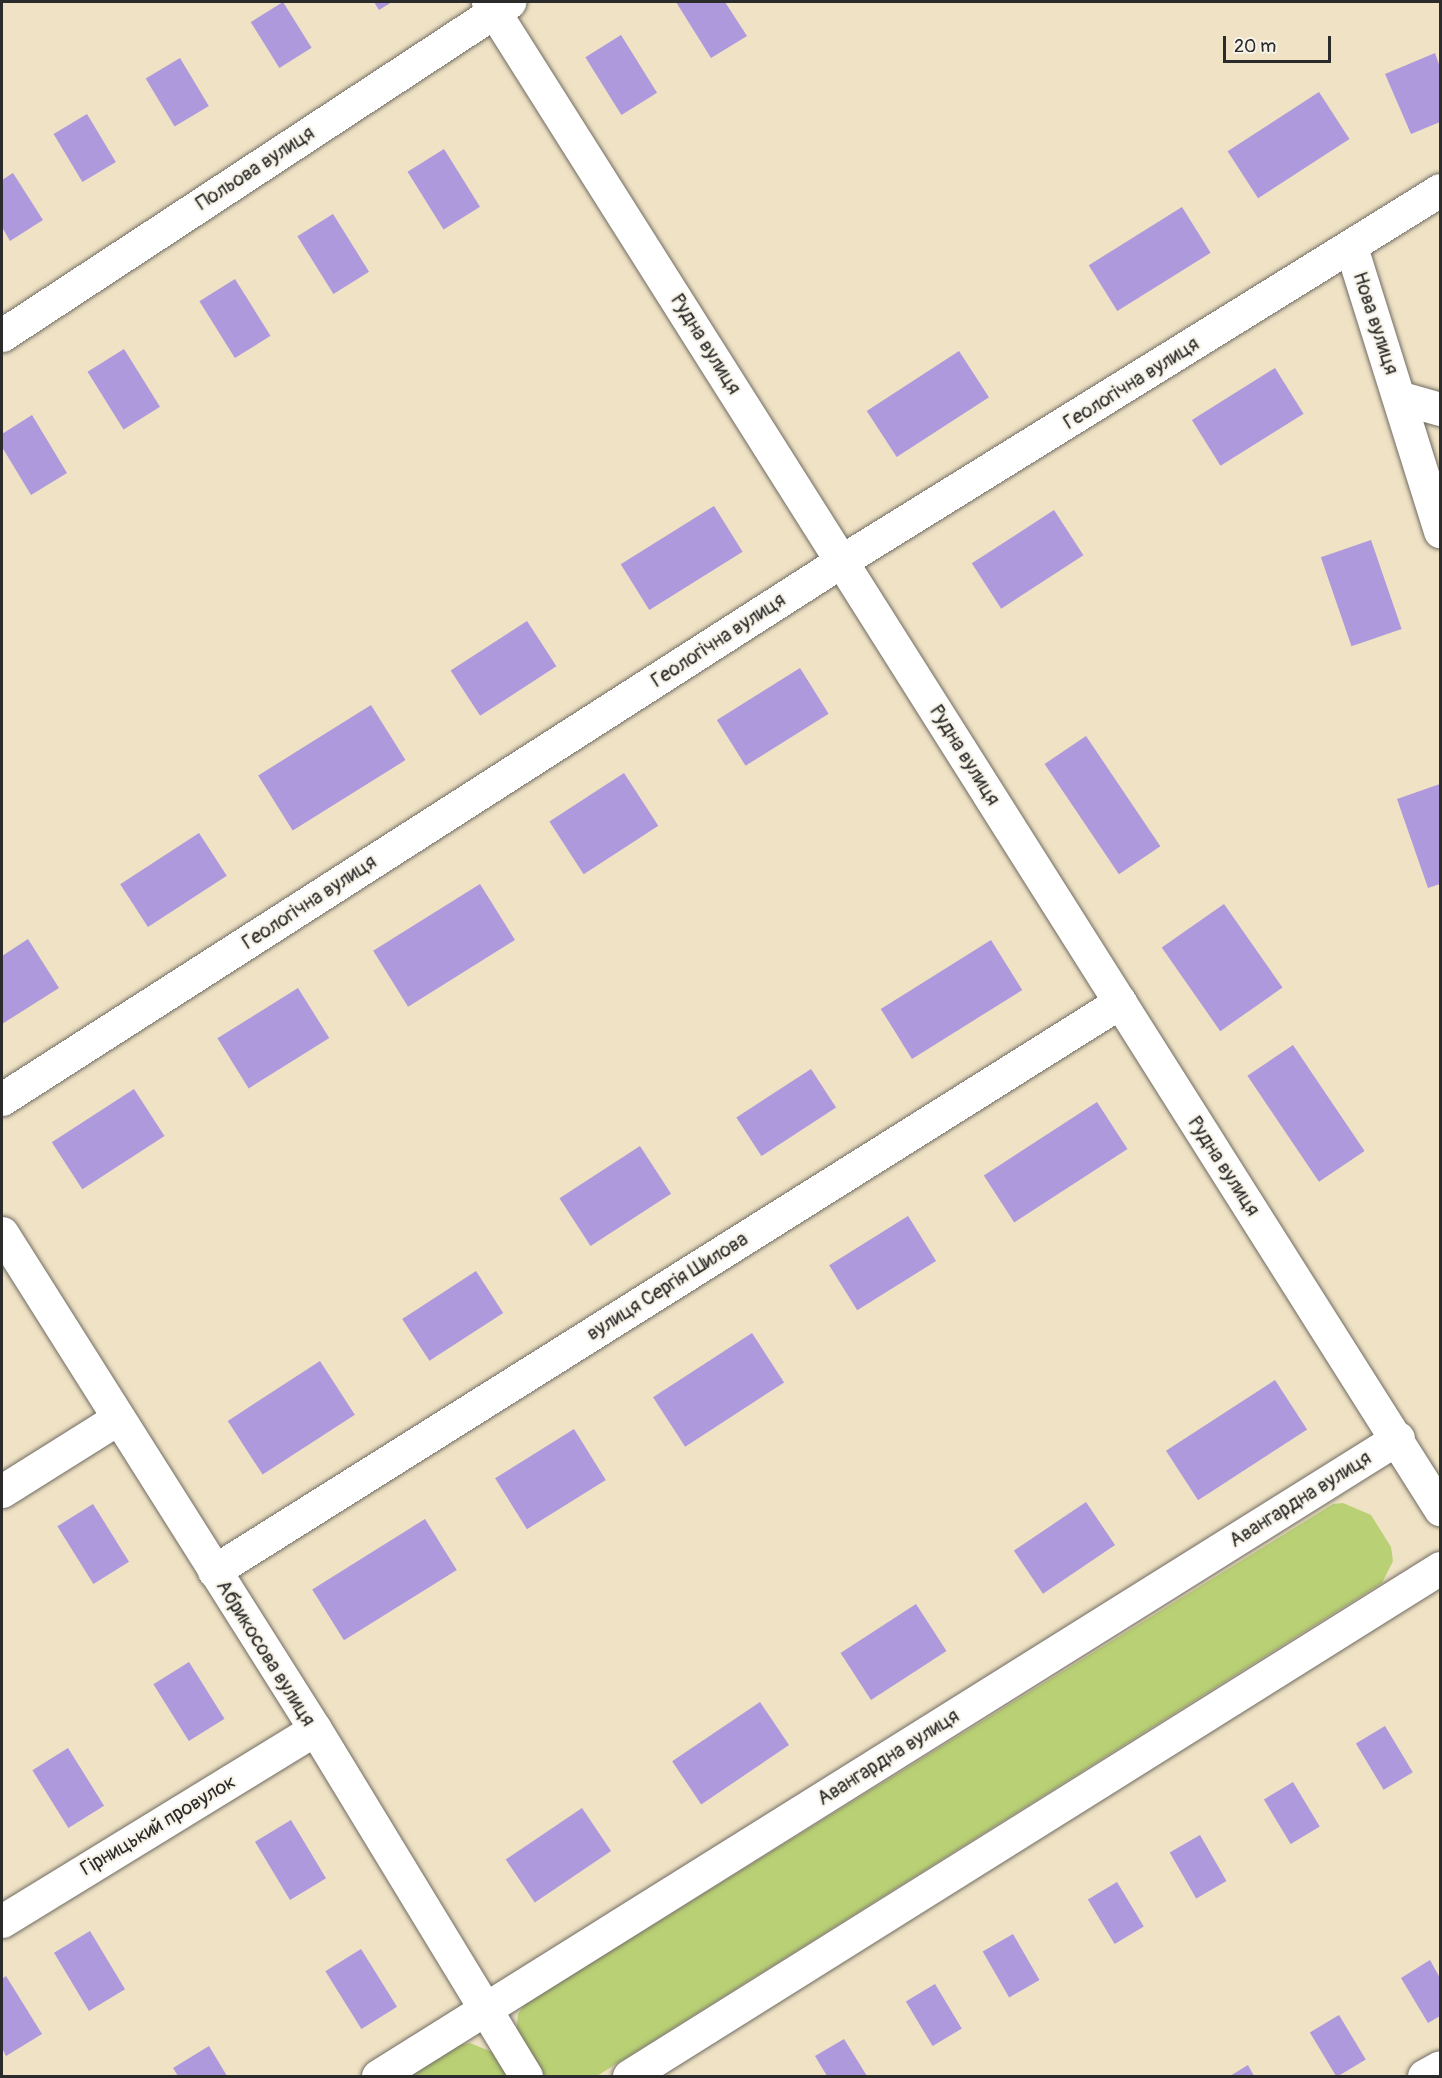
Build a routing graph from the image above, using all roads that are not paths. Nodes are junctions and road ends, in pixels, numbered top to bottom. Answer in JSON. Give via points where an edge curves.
{"nodes":[{"id":1,"x":497,"y":5,"type":"edge"},
{"id":2,"x":1440,"y":190,"type":"edge"},
{"id":3,"x":1351,"y":247,"type":"junction"},
{"id":4,"x":2,"y":335,"type":"edge"},
{"id":5,"x":1401,"y":398,"type":"junction"},
{"id":6,"x":1440,"y":409,"type":"edge"},
{"id":7,"x":1440,"y":531,"type":"edge"},
{"id":8,"x":843,"y":560,"type":"junction"},
{"id":9,"x":1120,"y":1002,"type":"junction"},
{"id":10,"x":2,"y":1099,"type":"edge"},
{"id":11,"x":2,"y":1233,"type":"edge"},
{"id":12,"x":117,"y":1419,"type":"junction"},
{"id":13,"x":1398,"y":1438,"type":"junction"},
{"id":14,"x":2,"y":1491,"type":"edge"},
{"id":15,"x":1440,"y":1509,"type":"edge"},
{"id":16,"x":1440,"y":1568,"type":"edge"},
{"id":17,"x":214,"y":1571,"type":"junction"},
{"id":18,"x":315,"y":1729,"type":"junction"},
{"id":19,"x":2,"y":1921,"type":"edge"},
{"id":20,"x":485,"y":2009,"type":"junction"},
{"id":21,"x":1440,"y":2067,"type":"edge"},
{"id":22,"x":378,"y":2076,"type":"edge"},
{"id":23,"x":526,"y":2076,"type":"edge"},
{"id":24,"x":629,"y":2076,"type":"edge"},
{"id":25,"x":1424,"y":2076,"type":"edge"}],
"edges":[{"from":1,"to":4,"type":"street","name":"Польова вулиця"},
{"from":1,"to":8,"type":"street","name":"Рудна вулиця"},
{"from":2,"to":3,"type":"street","name":"Геологічна вулиця"},
{"from":3,"to":5,"type":"street","name":"Нова вулиця"},
{"from":3,"to":8,"type":"street","name":"Геологічна вулиця"},
{"from":5,"to":6,"type":"street","name":"Нова вулиця"},
{"from":5,"to":7,"type":"street","name":"Нова вулиця"},
{"from":8,"to":9,"type":"street","name":"Рудна вулиця"},
{"from":8,"to":10,"type":"street","name":"Геологічна вулиця"},
{"from":9,"to":13,"type":"street","name":"Рудна вулиця"},
{"from":9,"to":17,"type":"street","name":"вулиця Сергія Шилова"},
{"from":11,"to":12,"type":"street","name":"Абрикосова вулиця"},
{"from":12,"to":14,"type":"street"},
{"from":12,"to":17,"type":"street","name":"Абрикосова вулиця"},
{"from":13,"to":15,"type":"street","name":"Рудна вулиця"},
{"from":13,"to":20,"type":"street","name":"Авангардна вулиця"},
{"from":16,"to":24,"type":"street"},
{"from":17,"to":18,"type":"street","name":"Абрикосова вулиця"},
{"from":18,"to":19,"type":"street","name":"Гірницький провулок"},
{"from":18,"to":20,"type":"street","name":"Абрикосова вулиця"},
{"from":20,"to":22,"type":"street","name":"Авангардна вулиця"},
{"from":20,"to":23,"type":"street","name":"Абрикосова вулиця"},
{"from":21,"to":25,"type":"street"}]}
